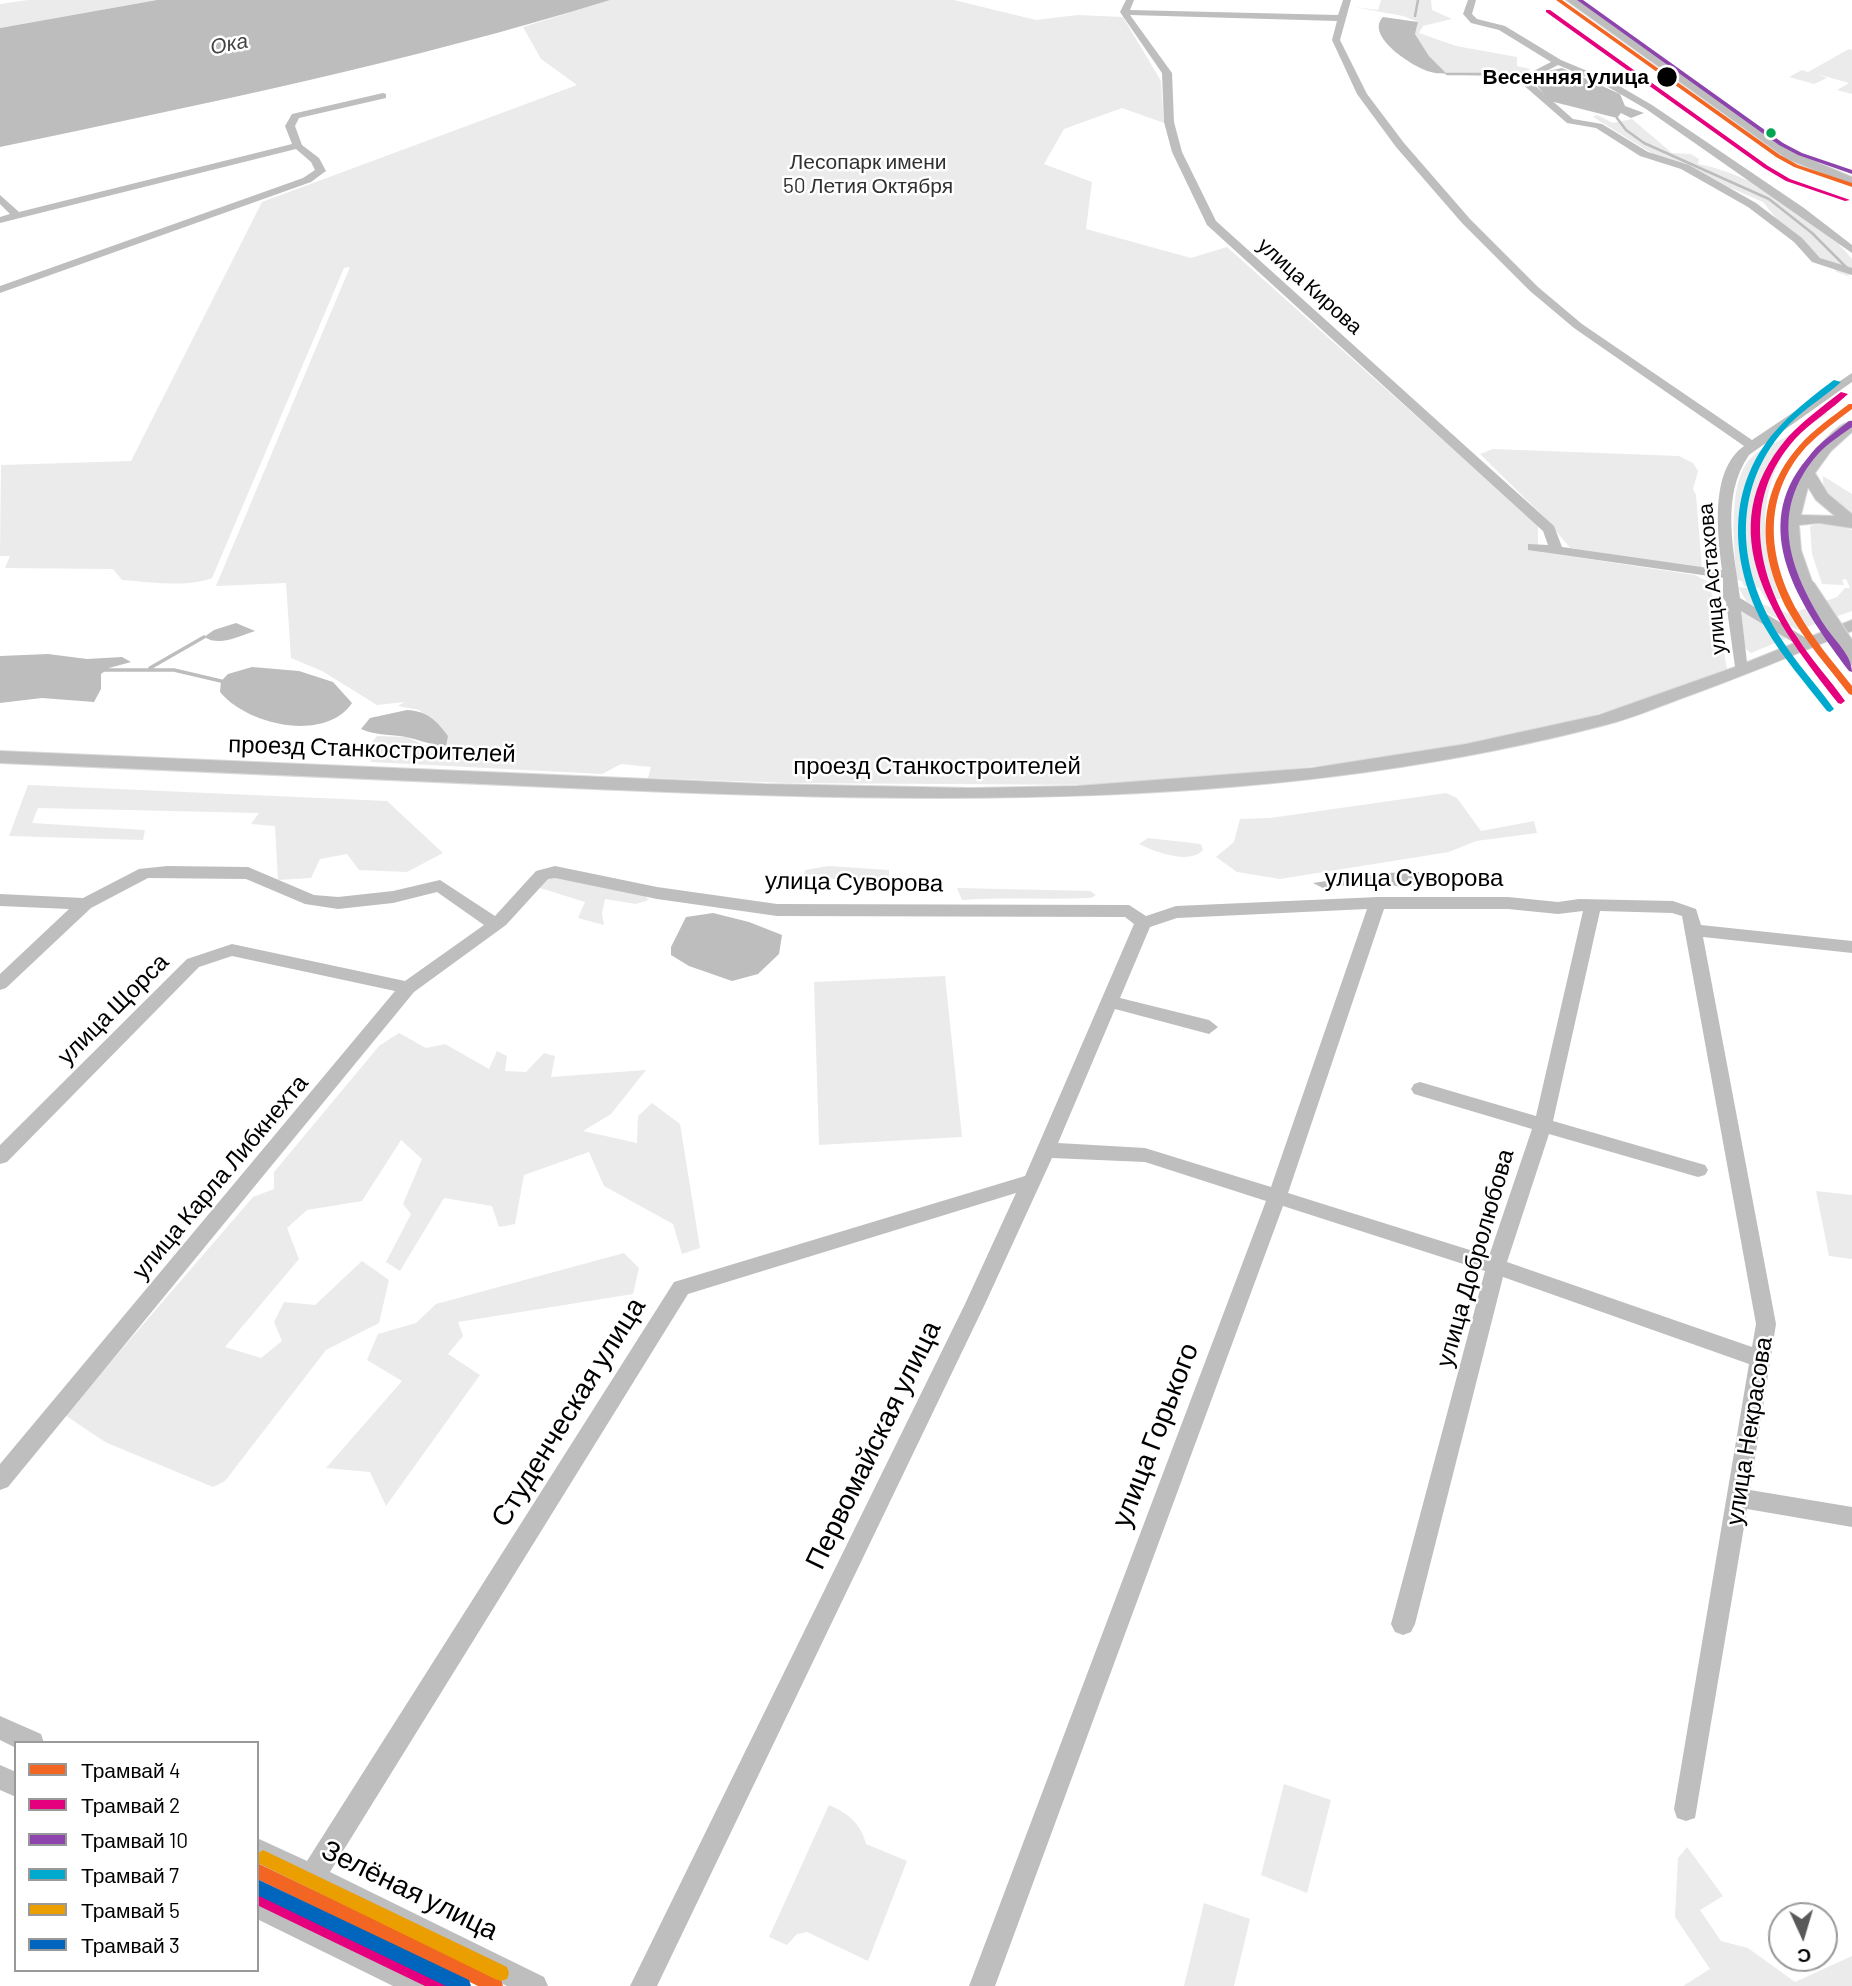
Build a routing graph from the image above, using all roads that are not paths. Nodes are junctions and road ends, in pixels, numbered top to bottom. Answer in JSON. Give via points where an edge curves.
{"nodes":[{"id":1,"x":1347,"y":0,"type":"edge"},
{"id":2,"x":1472,"y":0,"type":"edge"},
{"id":3,"x":1571,"y":0,"type":"edge"},
{"id":4,"x":1128,"y":3,"type":"edge"},
{"id":5,"x":1340,"y":18,"type":"junction"},
{"id":6,"x":1558,"y":62,"type":"junction"},
{"id":7,"x":383,"y":96,"type":"dead end"},
{"id":8,"x":298,"y":146,"type":"junction"},
{"id":9,"x":1852,"y":181,"type":"edge"},
{"id":10,"x":0,"y":198,"type":"edge"},
{"id":11,"x":17,"y":216,"type":"junction"},
{"id":12,"x":0,"y":220,"type":"edge"},
{"id":13,"x":1852,"y":250,"type":"edge"},
{"id":14,"x":1852,"y":272,"type":"edge"},
{"id":15,"x":0,"y":290,"type":"edge"},
{"id":16,"x":1852,"y":377,"type":"edge"},
{"id":17,"x":1852,"y":425,"type":"edge"},
{"id":18,"x":1752,"y":446,"type":"junction"},
{"id":19,"x":1807,"y":473,"type":"junction"},
{"id":20,"x":1791,"y":521,"type":"junction"},
{"id":21,"x":1852,"y":523,"type":"edge"},
{"id":22,"x":1533,"y":547,"type":"dead end"},
{"id":23,"x":1556,"y":550,"type":"junction"},
{"id":24,"x":1728,"y":575,"type":"junction"},
{"id":25,"x":1730,"y":598,"type":"junction"},
{"id":26,"x":1852,"y":625,"type":"edge"},
{"id":27,"x":1806,"y":644,"type":"junction"},
{"id":28,"x":1852,"y":656,"type":"edge"},
{"id":29,"x":1741,"y":671,"type":"junction"},
{"id":30,"x":0,"y":757,"type":"edge"},
{"id":31,"x":0,"y":900,"type":"edge"},
{"id":32,"x":1378,"y":903,"type":"junction"},
{"id":33,"x":85,"y":904,"type":"junction"},
{"id":34,"x":1594,"y":905,"type":"junction"},
{"id":35,"x":1136,"y":917,"type":"junction"},
{"id":36,"x":494,"y":923,"type":"junction"},
{"id":37,"x":1693,"y":930,"type":"junction"},
{"id":38,"x":1852,"y":947,"type":"edge"},
{"id":39,"x":0,"y":984,"type":"edge"},
{"id":40,"x":408,"y":988,"type":"junction"},
{"id":41,"x":1108,"y":1001,"type":"junction"},
{"id":42,"x":1209,"y":1027,"type":"dead end"},
{"id":43,"x":1420,"y":1089,"type":"dead end"},
{"id":44,"x":1543,"y":1125,"type":"junction"},
{"id":45,"x":1046,"y":1150,"type":"junction"},
{"id":46,"x":0,"y":1157,"type":"edge"},
{"id":47,"x":1698,"y":1170,"type":"dead end"},
{"id":48,"x":1030,"y":1182,"type":"junction"},
{"id":49,"x":1277,"y":1197,"type":"junction"},
{"id":50,"x":1496,"y":1266,"type":"junction"},
{"id":51,"x":1761,"y":1359,"type":"junction"},
{"id":52,"x":0,"y":1480,"type":"edge"},
{"id":53,"x":1740,"y":1498,"type":"junction"},
{"id":54,"x":1852,"y":1517,"type":"edge"},
{"id":55,"x":1403,"y":1624,"type":"dead end"},
{"id":56,"x":0,"y":1728,"type":"edge"},
{"id":57,"x":28,"y":1741,"type":"edge"},
{"id":58,"x":1686,"y":1809,"type":"dead end"},
{"id":59,"x":259,"y":1851,"type":"edge"},
{"id":60,"x":312,"y":1877,"type":"junction"},
{"id":61,"x":259,"y":1906,"type":"edge"},
{"id":62,"x":421,"y":1986,"type":"edge"},
{"id":63,"x":534,"y":1986,"type":"edge"},
{"id":64,"x":643,"y":1986,"type":"edge"},
{"id":65,"x":982,"y":1986,"type":"edge"}],
"edges":[{"from":1,"to":5,"type":"street"},
{"from":2,"to":6,"type":"street","via":[[1467,14],[1474,20],[1502,28]]},
{"from":3,"to":9,"type":"main road","via":[[1791,156]]},
{"from":4,"to":5,"type":"street"},
{"from":4,"to":23,"type":"street","name":"улица Кирова","via":[[1167,73],[1169,122],[1177,152],[1211,223],[1549,528]]},
{"from":5,"to":18,"type":"street","via":[[1336,40],[1362,94],[1399,145],[1466,221],[1553,307]]},
{"from":6,"to":13,"type":"street","via":[[1649,107],[1800,209]]},
{"from":6,"to":14,"type":"street","via":[[1527,78],[1526,83],[1570,121],[1599,126],[1644,154],[1685,167],[1752,205],[1816,260]]},
{"from":7,"to":8,"type":"street","via":[[295,116],[290,126]]},
{"from":8,"to":11,"type":"street"},
{"from":8,"to":15,"type":"street","via":[[320,166],[321,171],[307,180]]},
{"from":10,"to":11,"type":"street"},
{"from":11,"to":12,"type":"street"},
{"from":16,"to":18,"type":"street","name":"улица Астахова"},
{"from":17,"to":19,"type":"main road","via":[[1820,452]]},
{"from":18,"to":24,"type":"street","name":"улица Астахова","via":[[1732,470],[1726,492],[1723,515]]},
{"from":19,"to":20,"type":"main road"},
{"from":19,"to":21,"type":"main road","via":[[1822,497]]},
{"from":20,"to":21,"type":"main road","via":[[1819,518]]},
{"from":20,"to":28,"type":"main road","bridge":true,"via":[[1793,547],[1806,587]]},
{"from":22,"to":23,"type":"street"},
{"from":23,"to":24,"type":"street"},
{"from":24,"to":25,"type":"street","name":"улица Астахова"},
{"from":25,"to":27,"type":"street"},
{"from":25,"to":29,"type":"street","name":"улица Астахова"},
{"from":26,"to":27,"type":"main road","name":"проезд Станкостроителей"},
{"from":27,"to":29,"type":"main road","name":"проезд Станкостроителей"},
{"from":29,"to":30,"type":"main road","name":"проезд Станкостроителей","via":[[1604,720],[1466,750],[1312,774],[1077,792],[764,790]]},
{"from":31,"to":33,"type":"street"},
{"from":32,"to":34,"type":"street","name":"улица Суворова"},
{"from":32,"to":35,"type":"street","name":"улица Суворова"},
{"from":32,"to":49,"type":"street","name":"улица Горького"},
{"from":33,"to":36,"type":"street","via":[[145,873],[248,873],[311,900],[338,903],[440,886]]},
{"from":33,"to":39,"type":"street"},
{"from":34,"to":37,"type":"street","name":"улица Суворова","via":[[1673,907],[1690,913]]},
{"from":34,"to":44,"type":"street","name":"улица Добролюбова"},
{"from":35,"to":36,"type":"street","name":"улица Суворова","via":[[777,910],[555,873],[542,875],[532,891]]},
{"from":35,"to":41,"type":"street","name":"Первомайская улица"},
{"from":36,"to":40,"type":"street","name":"улица Карла Либкнехта"},
{"from":37,"to":38,"type":"street"},
{"from":37,"to":51,"type":"street","name":"улица Некрасова","via":[[1766,1324]]},
{"from":40,"to":46,"type":"street","name":"улица Щорса","via":[[232,950],[193,963]]},
{"from":40,"to":52,"type":"street","name":"улица Карла Либкнехта"},
{"from":41,"to":42,"type":"street"},
{"from":41,"to":45,"type":"street","name":"Первомайская улица"},
{"from":43,"to":44,"type":"street"},
{"from":44,"to":47,"type":"street"},
{"from":44,"to":50,"type":"street","name":"улица Добролюбова"},
{"from":45,"to":48,"type":"street","name":"Первомайская улица"},
{"from":45,"to":49,"type":"street","via":[[1145,1155]]},
{"from":48,"to":60,"type":"street","name":"Студенческая улица","via":[[681,1288]]},
{"from":48,"to":64,"type":"street","name":"Первомайская улица"},
{"from":49,"to":50,"type":"street"},
{"from":49,"to":65,"type":"street","name":"улица Горького"},
{"from":50,"to":51,"type":"street"},
{"from":50,"to":55,"type":"street","name":"улица Добролюбова"},
{"from":51,"to":53,"type":"street","name":"улица Некрасова"},
{"from":53,"to":54,"type":"street"},
{"from":53,"to":58,"type":"street","name":"улица Некрасова"},
{"from":56,"to":57,"type":"street"},
{"from":59,"to":60,"type":"street","name":"Зелёная улица"},
{"from":60,"to":63,"type":"street","name":"Зелёная улица"},
{"from":61,"to":62,"type":"street"}]}
